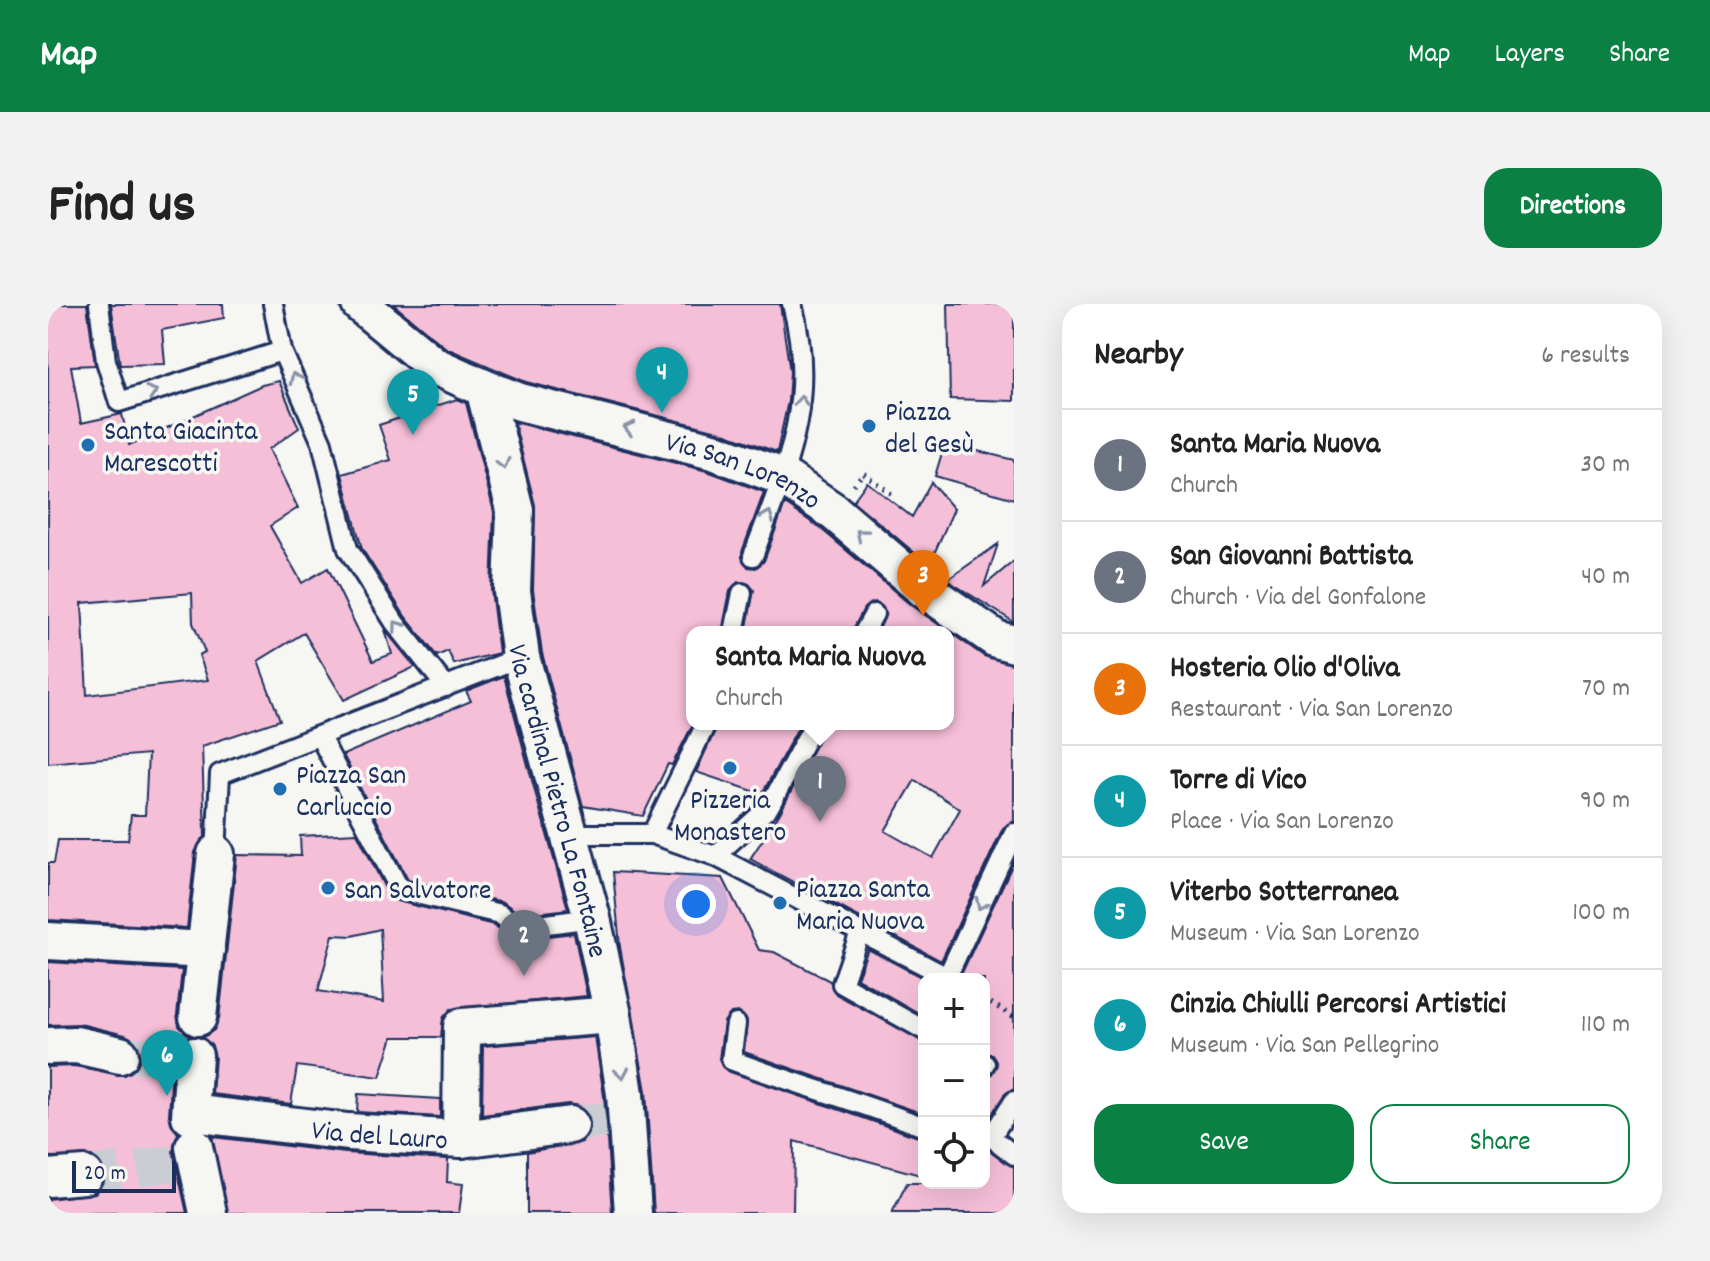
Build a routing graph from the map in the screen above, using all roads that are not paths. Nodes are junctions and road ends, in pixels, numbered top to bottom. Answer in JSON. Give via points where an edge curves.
{"nodes":[{"id":1,"x":99,"y":304,"type":"edge"},
{"id":2,"x":273,"y":304,"type":"edge"},
{"id":3,"x":360,"y":304,"type":"edge"},
{"id":4,"x":792,"y":304,"type":"edge"},
{"id":5,"x":282,"y":351,"type":"junction"},
{"id":6,"x":484,"y":388,"type":"junction"},
{"id":7,"x":783,"y":477,"type":"junction"},
{"id":8,"x":753,"y":556,"type":"dead end"},
{"id":9,"x":742,"y":593,"type":"dead end"},
{"id":10,"x":874,"y":614,"type":"dead end"},
{"id":11,"x":735,"y":626,"type":"edge"},
{"id":12,"x":867,"y":626,"type":"edge"},
{"id":13,"x":1014,"y":644,"type":"edge"},
{"id":14,"x":521,"y":657,"type":"junction"},
{"id":15,"x":446,"y":687,"type":"junction"},
{"id":16,"x":703,"y":730,"type":"edge"},
{"id":17,"x":811,"y":730,"type":"edge"},
{"id":18,"x":320,"y":737,"type":"junction"},
{"id":19,"x":1014,"y":833,"type":"edge"},
{"id":20,"x":569,"y":834,"type":"junction"},
{"id":21,"x":652,"y":834,"type":"junction"},
{"id":22,"x":216,"y":854,"type":"joint"},
{"id":23,"x":715,"y":856,"type":"junction"},
{"id":24,"x":592,"y":918,"type":"junction"},
{"id":25,"x":867,"y":936,"type":"junction"},
{"id":26,"x":48,"y":941,"type":"edge"},
{"id":27,"x":206,"y":950,"type":"junction"},
{"id":28,"x":613,"y":1015,"type":"junction"},
{"id":29,"x":198,"y":1017,"type":"dead end"},
{"id":30,"x":736,"y":1024,"type":"dead end"},
{"id":31,"x":918,"y":1027,"type":"edge"},
{"id":32,"x":48,"y":1046,"type":"edge"},
{"id":33,"x":120,"y":1055,"type":"tunnel mouth"},
{"id":34,"x":187,"y":1056,"type":"dead end"},
{"id":35,"x":1014,"y":1101,"type":"edge"},
{"id":36,"x":570,"y":1125,"type":"tunnel mouth"},
{"id":37,"x":918,"y":1125,"type":"edge"},
{"id":38,"x":990,"y":1133,"type":"edge"},
{"id":39,"x":990,"y":1137,"type":"edge"},
{"id":40,"x":193,"y":1139,"type":"junction"},
{"id":41,"x":461,"y":1139,"type":"junction"},
{"id":42,"x":1014,"y":1155,"type":"edge"},
{"id":43,"x":84,"y":1175,"type":"tunnel mouth"},
{"id":44,"x":48,"y":1178,"type":"edge"},
{"id":45,"x":208,"y":1213,"type":"edge"},
{"id":46,"x":633,"y":1213,"type":"edge"}],
"edges":[{"from":1,"to":5,"type":"lane","one_way":true,"via":[[106,361],[119,402]]},
{"from":2,"to":5,"type":"lane"},
{"from":3,"to":6,"type":"street","name":"Via San Lorenzo","via":[[435,366]]},
{"from":7,"to":4,"type":"lane","one_way":true,"via":[[801,407],[803,344]]},
{"from":15,"to":5,"type":"lane","one_way":true,"via":[[395,623],[348,549],[322,443]]},
{"from":7,"to":6,"type":"street","name":"Via San Lorenzo","one_way":true,"via":[[713,451]]},
{"from":6,"to":14,"type":"street","name":"Via cardinal Pietro La Fontaine","one_way":true,"via":[[515,510],[512,591]]},
{"from":8,"to":7,"type":"lane","one_way":true},
{"from":13,"to":7,"type":"street","name":"Via San Lorenzo","one_way":true,"via":[[996,639],[924,589],[833,511]]},
{"from":9,"to":11,"type":"lane"},
{"from":10,"to":12,"type":"lane"},
{"from":14,"to":15,"type":"lane"},
{"from":14,"to":20,"type":"street","name":"Via cardinal Pietro La Fontaine"},
{"from":15,"to":18,"type":"lane"},
{"from":16,"to":21,"type":"lane"},
{"from":17,"to":23,"type":"lane","via":[[769,807]]},
{"from":18,"to":22,"type":"lane","via":[[220,774]]},
{"from":18,"to":24,"type":"lane","via":[[400,890],[500,914],[517,928]]},
{"from":19,"to":25,"type":"lane","one_way":true,"via":[[947,977]]},
{"from":20,"to":21,"type":"lane"},
{"from":20,"to":24,"type":"street","name":"Via cardinal Pietro La Fontaine"},
{"from":21,"to":23,"type":"lane"},
{"from":22,"to":27,"type":"street"},
{"from":23,"to":25,"type":"lane"},
{"from":24,"to":28,"type":"street","name":"Via cardinal Pietro La Fontaine"},
{"from":25,"to":31,"type":"lane","via":[[842,984]]},
{"from":26,"to":27,"type":"street"},
{"from":27,"to":29,"type":"street"},
{"from":28,"to":41,"type":"street","via":[[462,1027]]},
{"from":28,"to":46,"type":"street","name":"Via cardinal Pietro La Fontaine","one_way":true},
{"from":30,"to":37,"type":"lane","via":[[731,1060]]},
{"from":32,"to":33,"type":"street","via":[[76,1045]]},
{"from":34,"to":40,"type":"street"},
{"from":35,"to":38,"type":"lane"},
{"from":36,"to":41,"type":"street","name":"Via del Lauro"},
{"from":39,"to":42,"type":"lane"},
{"from":40,"to":41,"type":"street","name":"Via del Lauro","via":[[348,1132]]},
{"from":40,"to":45,"type":"street"},
{"from":43,"to":44,"type":"street"}]}
